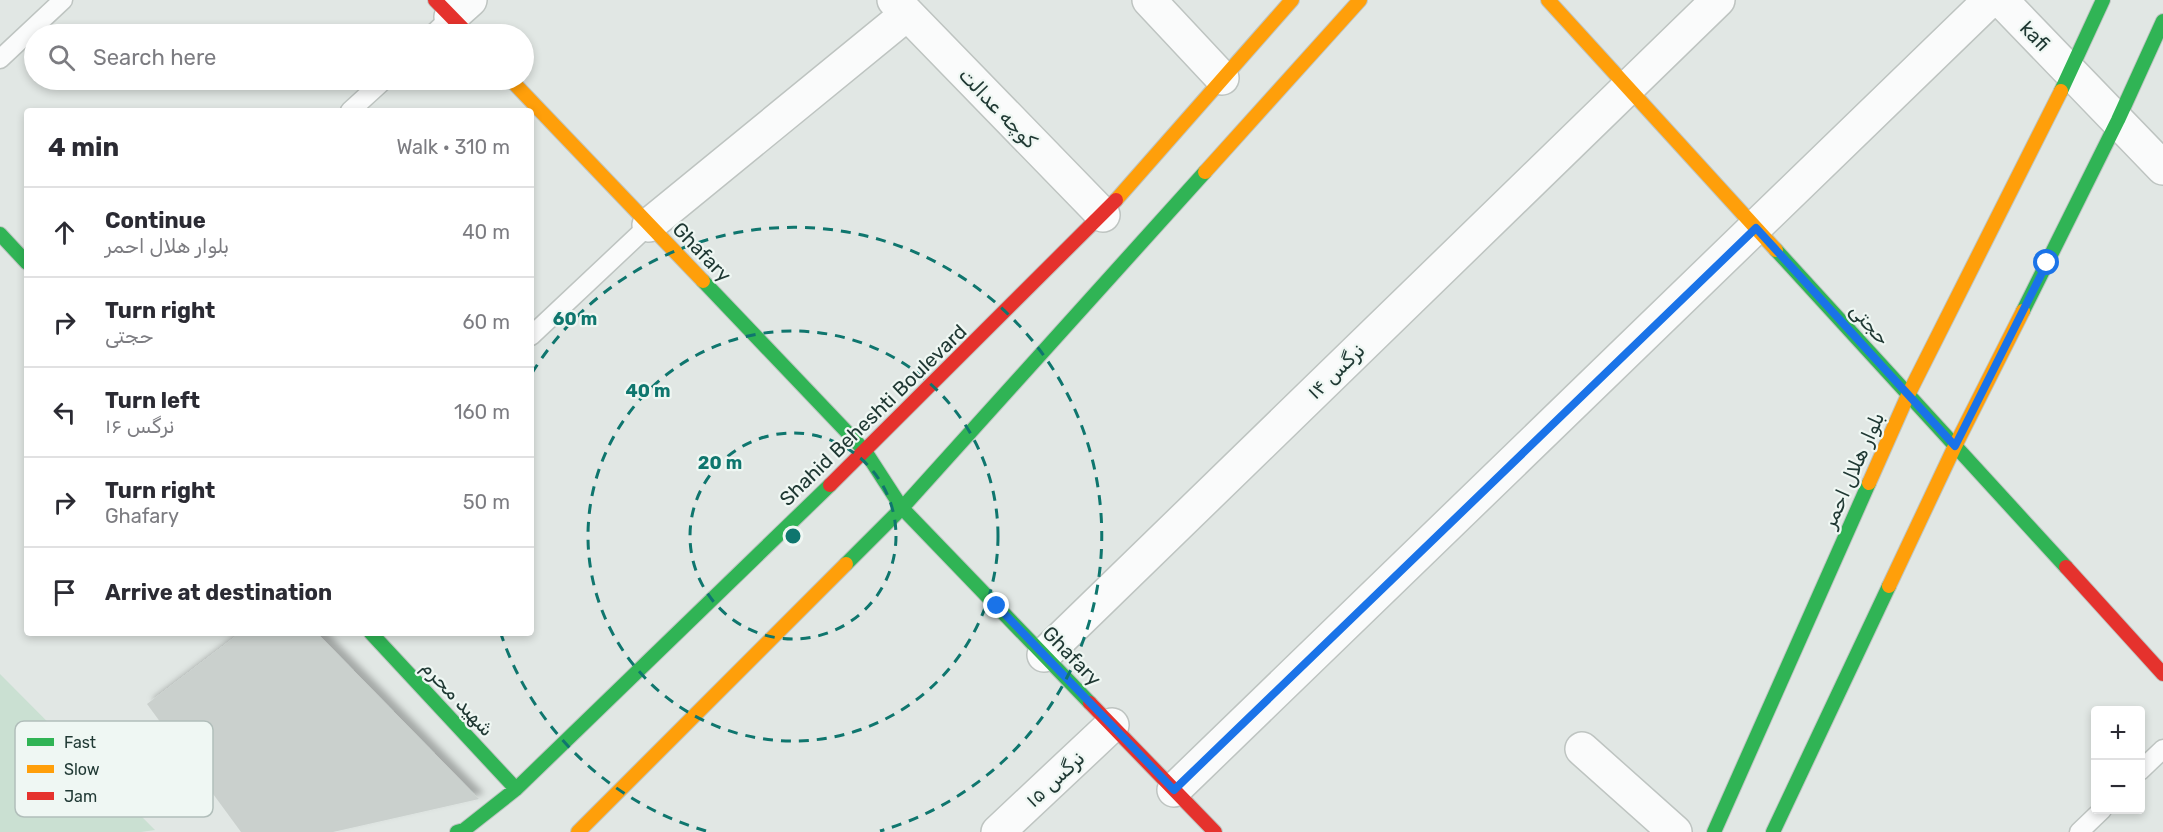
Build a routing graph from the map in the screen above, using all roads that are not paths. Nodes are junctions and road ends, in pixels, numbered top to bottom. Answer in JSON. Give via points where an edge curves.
{"nodes":[{"id":1,"x":63,"y":0,"type":"edge"},
{"id":2,"x":1149,"y":0,"type":"edge"},
{"id":3,"x":1292,"y":0,"type":"edge"},
{"id":4,"x":1360,"y":0,"type":"edge"},
{"id":5,"x":1548,"y":0,"type":"edge"},
{"id":6,"x":1718,"y":0,"type":"edge"},
{"id":7,"x":1990,"y":0,"type":"edge"},
{"id":8,"x":2001,"y":0,"type":"edge"},
{"id":9,"x":2103,"y":0,"type":"edge"},
{"id":10,"x":901,"y":7,"type":"edge"},
{"id":11,"x":2163,"y":21,"type":"edge"},
{"id":12,"x":37,"y":24,"type":"edge"},
{"id":13,"x":24,"y":37,"type":"edge"},
{"id":14,"x":0,"y":59,"type":"edge"},
{"id":15,"x":2070,"y":72,"type":"junction"},
{"id":16,"x":1222,"y":78,"type":"junction"},
{"id":17,"x":1627,"y":87,"type":"junction"},
{"id":18,"x":373,"y":90,"type":"edge"},
{"id":19,"x":521,"y":90,"type":"edge"},
{"id":20,"x":353,"y":108,"type":"edge"},
{"id":21,"x":2118,"y":120,"type":"junction"},
{"id":22,"x":2163,"y":168,"type":"edge"},
{"id":23,"x":1103,"y":215,"type":"junction"},
{"id":24,"x":649,"y":225,"type":"junction"},
{"id":25,"x":1756,"y":228,"type":"junction"},
{"id":26,"x":0,"y":234,"type":"edge"},
{"id":27,"x":24,"y":260,"type":"edge"},
{"id":28,"x":534,"y":333,"type":"edge"},
{"id":29,"x":1908,"y":395,"type":"junction"},
{"id":30,"x":1955,"y":446,"type":"junction"},
{"id":31,"x":865,"y":451,"type":"junction"},
{"id":32,"x":902,"y":508,"type":"junction"},
{"id":33,"x":374,"y":636,"type":"edge"},
{"id":34,"x":1044,"y":655,"type":"junction"},
{"id":35,"x":2163,"y":674,"type":"edge"},
{"id":36,"x":1112,"y":725,"type":"junction"},
{"id":37,"x":2163,"y":749,"type":"edge"},
{"id":38,"x":1582,"y":750,"type":"dead end"},
{"id":39,"x":2145,"y":766,"type":"edge"},
{"id":40,"x":516,"y":789,"type":"junction"},
{"id":41,"x":1174,"y":790,"type":"junction"},
{"id":42,"x":2098,"y":814,"type":"edge"},
{"id":43,"x":457,"y":832,"type":"edge"},
{"id":44,"x":578,"y":832,"type":"edge"},
{"id":45,"x":998,"y":832,"type":"edge"},
{"id":46,"x":1215,"y":832,"type":"edge"},
{"id":47,"x":1675,"y":832,"type":"edge"},
{"id":48,"x":1714,"y":832,"type":"edge"},
{"id":49,"x":1773,"y":832,"type":"edge"},
{"id":50,"x":2079,"y":832,"type":"edge"}],
"edges":[{"from":1,"to":12,"type":"lane"},
{"from":2,"to":16,"type":"street"},
{"from":3,"to":16,"type":"street","name":"Shahid Beheshti Boulevard"},
{"from":4,"to":32,"type":"street"},
{"from":5,"to":17,"type":"street","name":"حجتی"},
{"from":6,"to":17,"type":"street","name":"نرگس ۱۴"},
{"from":7,"to":25,"type":"street"},
{"from":8,"to":15,"type":"street","name":"kafi"},
{"from":9,"to":15,"type":"street","name":"بلوار هلال احمر"},
{"from":10,"to":23,"type":"street","name":"کوچه عدالت"},
{"from":10,"to":24,"type":"street"},
{"from":11,"to":21,"type":"street"},
{"from":13,"to":14,"type":"lane"},
{"from":15,"to":21,"type":"street","name":"kafi"},
{"from":15,"to":29,"type":"street","name":"بلوار هلال احمر"},
{"from":16,"to":23,"type":"street","name":"Shahid Beheshti Boulevard"},
{"from":17,"to":25,"type":"street","name":"حجتی"},
{"from":17,"to":34,"type":"street","name":"نرگس ۱۴"},
{"from":18,"to":20,"type":"lane"},
{"from":19,"to":24,"type":"street","name":"Ghafary"},
{"from":21,"to":22,"type":"street"},
{"from":21,"to":30,"type":"street"},
{"from":23,"to":31,"type":"street","name":"Shahid Beheshti Boulevard"},
{"from":24,"to":28,"type":"lane"},
{"from":24,"to":31,"type":"street","name":"Ghafary"},
{"from":25,"to":29,"type":"street","name":"حجتی"},
{"from":25,"to":41,"type":"street"},
{"from":26,"to":27,"type":"street"},
{"from":29,"to":30,"type":"street","name":"حجتی"},
{"from":29,"to":48,"type":"street","name":"بلوار هلال احمر"},
{"from":30,"to":35,"type":"street","name":"حجتی"},
{"from":30,"to":49,"type":"street"},
{"from":31,"to":32,"type":"street","name":"Ghafary"},
{"from":31,"to":40,"type":"street","name":"Shahid Beheshti Boulevard"},
{"from":32,"to":34,"type":"street","name":"Ghafary"},
{"from":32,"to":44,"type":"street"},
{"from":33,"to":40,"type":"street","name":"شهید محرم"},
{"from":34,"to":36,"type":"street","name":"Ghafary"},
{"from":36,"to":41,"type":"street","name":"Ghafary"},
{"from":36,"to":45,"type":"street","name":"نرگس ۱۵"},
{"from":37,"to":39,"type":"lane"},
{"from":38,"to":47,"type":"street"},
{"from":40,"to":43,"type":"street","name":"Shahid Beheshti Boulevard"},
{"from":41,"to":46,"type":"street","name":"Ghafary"},
{"from":42,"to":50,"type":"lane"}]}
